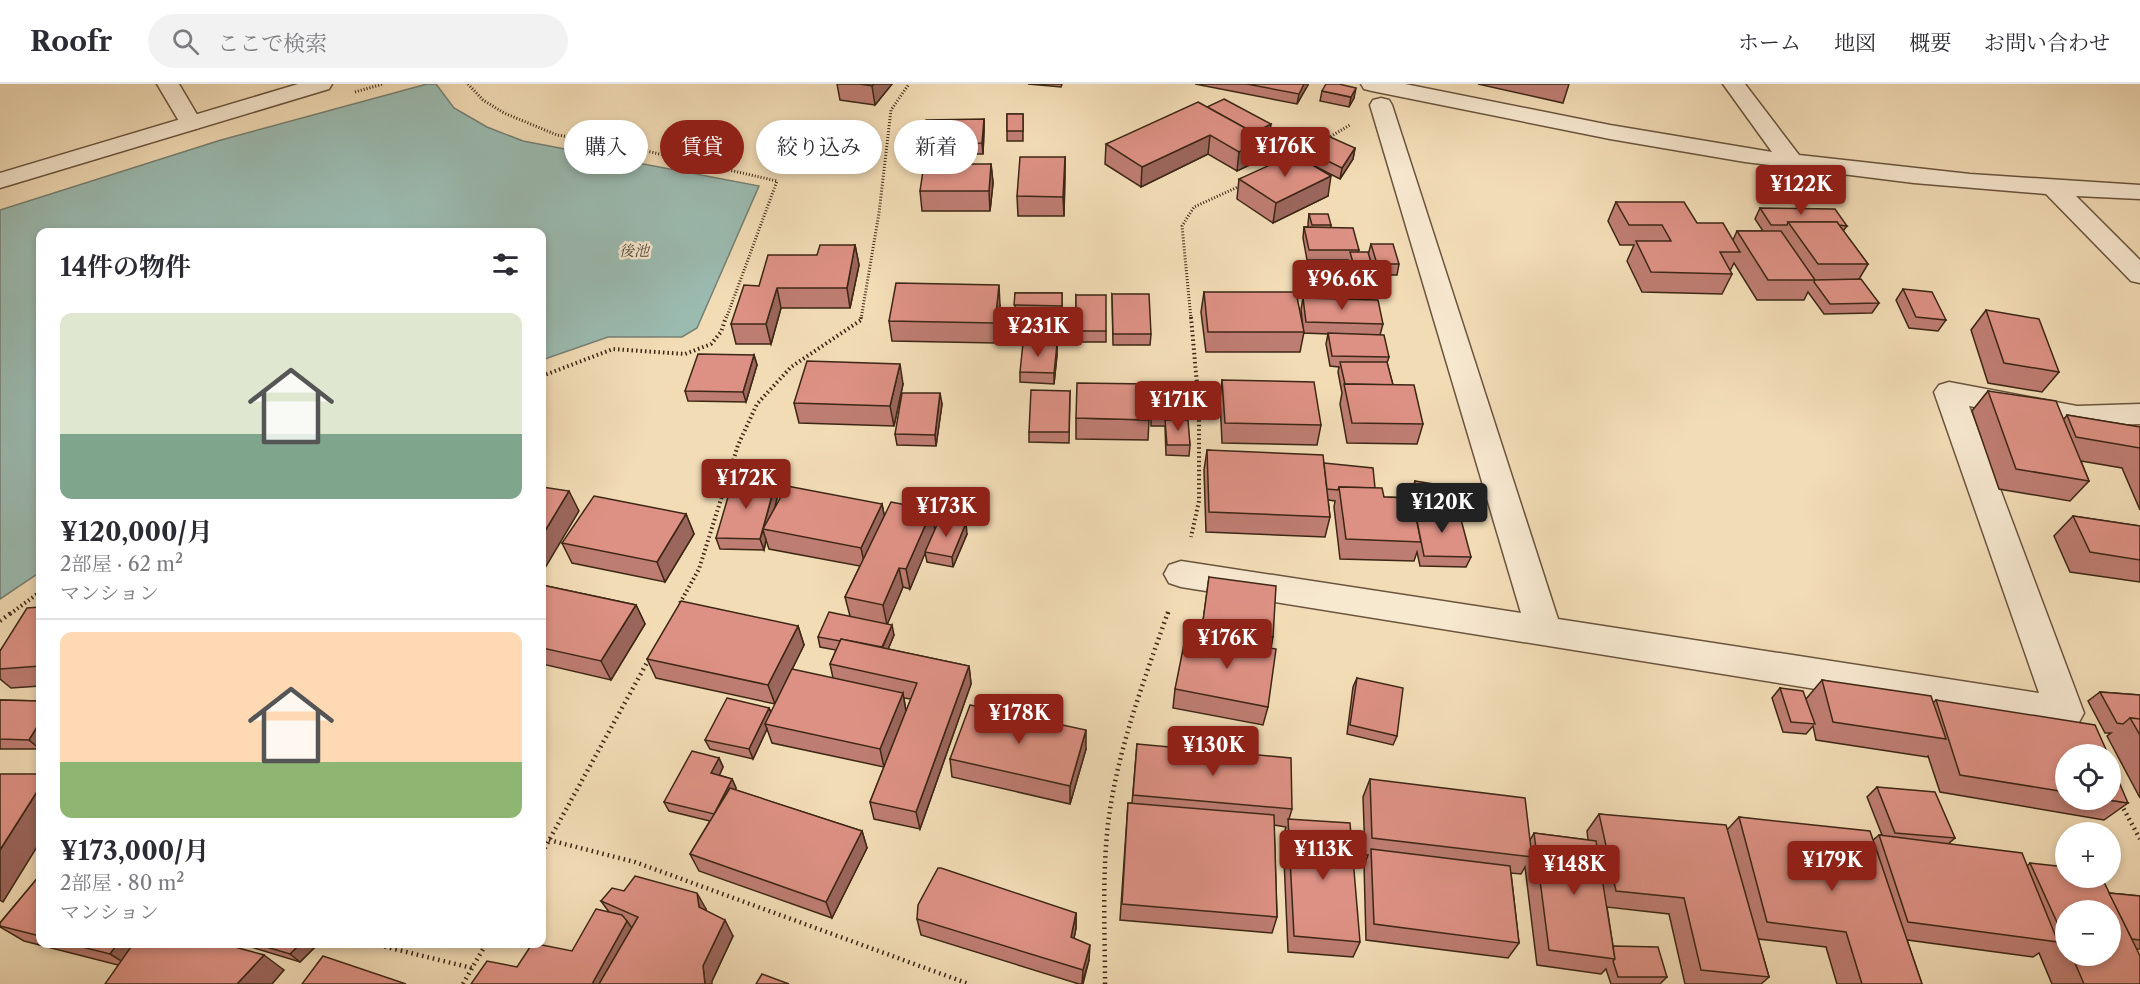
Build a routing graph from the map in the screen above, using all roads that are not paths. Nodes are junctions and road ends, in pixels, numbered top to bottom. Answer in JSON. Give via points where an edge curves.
{"nodes":[{"id":1,"x":168,"y":84,"type":"edge"},
{"id":2,"x":321,"y":84,"type":"edge"},
{"id":3,"x":1734,"y":84,"type":"edge"},
{"id":4,"x":1377,"y":95,"type":"edge"},
{"id":5,"x":191,"y":123,"type":"junction"},
{"id":6,"x":1792,"y":162,"type":"junction"},
{"id":7,"x":0,"y":181,"type":"edge"},
{"id":8,"x":2054,"y":188,"type":"junction"},
{"id":9,"x":2140,"y":192,"type":"edge"},
{"id":10,"x":2140,"y":275,"type":"edge"},
{"id":11,"x":2140,"y":414,"type":"edge"},
{"id":12,"x":1181,"y":574,"type":"road end"},
{"id":13,"x":1544,"y":630,"type":"junction"}],
"edges":[{"from":1,"to":5,"type":"street"},
{"from":2,"to":5,"type":"street"},
{"from":3,"to":6,"type":"street"},
{"from":4,"to":6,"type":"street"},
{"from":4,"to":13,"type":"street"},
{"from":5,"to":7,"type":"street"},
{"from":6,"to":8,"type":"street"},
{"from":8,"to":9,"type":"street"},
{"from":8,"to":10,"type":"street"},
{"from":11,"to":13,"type":"street","via":[[2077,416],[1949,392],[2065,713]]},
{"from":12,"to":13,"type":"street"}]}
